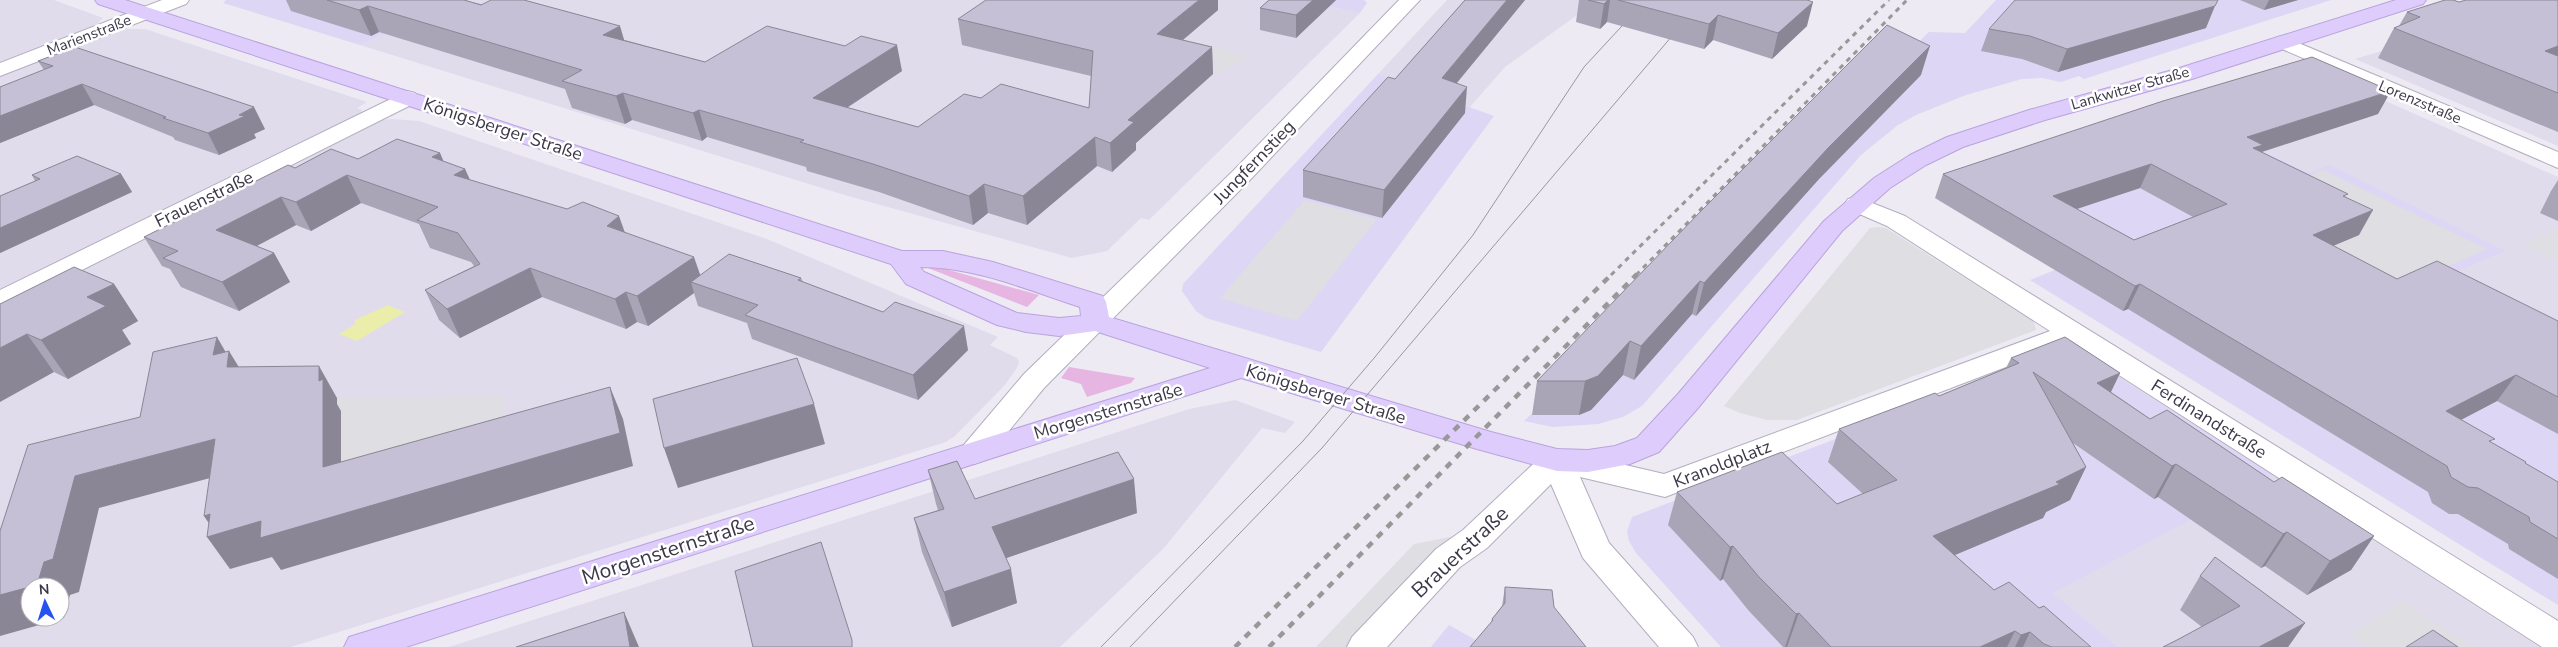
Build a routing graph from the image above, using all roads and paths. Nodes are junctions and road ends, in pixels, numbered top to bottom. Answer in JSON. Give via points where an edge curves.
{"nodes":[{"id":1,"x":105,"y":0,"type":"edge"},
{"id":2,"x":179,"y":0,"type":"edge"},
{"id":3,"x":1410,"y":0,"type":"edge"},
{"id":4,"x":2416,"y":0,"type":"edge"},
{"id":5,"x":145,"y":13,"type":"junction"},
{"id":6,"x":2282,"y":42,"type":"junction"},
{"id":7,"x":0,"y":70,"type":"edge"},
{"id":8,"x":407,"y":98,"type":"junction"},
{"id":9,"x":2558,"y":161,"type":"edge"},
{"id":10,"x":1858,"y":204,"type":"junction"},
{"id":11,"x":900,"y":259,"type":"junction"},
{"id":12,"x":0,"y":300,"type":"edge"},
{"id":13,"x":1096,"y":322,"type":"junction"},
{"id":14,"x":2073,"y":332,"type":"junction"},
{"id":15,"x":1240,"y":368,"type":"junction"},
{"id":16,"x":974,"y":453,"type":"junction"},
{"id":17,"x":1557,"y":460,"type":"junction"},
{"id":18,"x":2558,"y":639,"type":"edge"},
{"id":19,"x":362,"y":647,"type":"edge"},
{"id":20,"x":1365,"y":647,"type":"edge"},
{"id":21,"x":1680,"y":647,"type":"edge"}],
"edges":[{"from":1,"to":5,"type":"main road","name":"Königsberger Straße"},
{"from":2,"to":5,"type":"street","name":"Marienstraße"},
{"from":3,"to":13,"type":"street","name":"Jungfernstieg"},
{"from":4,"to":6,"type":"main road","name":"Lankwitzer Straße"},
{"from":5,"to":7,"type":"street","name":"Marienstraße"},
{"from":5,"to":8,"type":"main road","name":"Königsberger Straße"},
{"from":6,"to":9,"type":"street","name":"Lorenzstraße"},
{"from":6,"to":10,"type":"main road","name":"Lankwitzer Straße","via":[[1955,142],[1900,171]]},
{"from":8,"to":11,"type":"main road","name":"Königsberger Straße"},
{"from":8,"to":12,"type":"street","name":"Frauenstraße"},
{"from":10,"to":14,"type":"street","name":"Ferdinandstraße","via":[[1896,221]]},
{"from":10,"to":17,"type":"main road","via":[[1833,226],[1648,445],[1619,456],[1588,461]]},
{"from":11,"to":13,"type":"main road","name":"Königsberger Straße","via":[[915,278],[1007,319],[1059,327]]},
{"from":11,"to":13,"type":"main road","name":"Königsberger Straße","via":[[943,259],[1059,290],[1093,302]]},
{"from":13,"to":15,"type":"main road","name":"Königsberger Straße"},
{"from":13,"to":16,"type":"street","name":"Morgensternstraße","via":[[1034,381]]},
{"from":14,"to":17,"type":"street","name":"Kranoldplatz","via":[[1665,486]]},
{"from":14,"to":18,"type":"street","name":"Ferdinandstraße"},
{"from":15,"to":16,"type":"main road","name":"Morgensternstraße"},
{"from":15,"to":17,"type":"main road","name":"Königsberger Straße"},
{"from":16,"to":19,"type":"main road","name":"Morgensternstraße"},
{"from":17,"to":20,"type":"street","name":"Brauerstraße","via":[[1475,540],[1448,558]]},
{"from":17,"to":21,"type":"street","via":[[1595,548]]}]}
